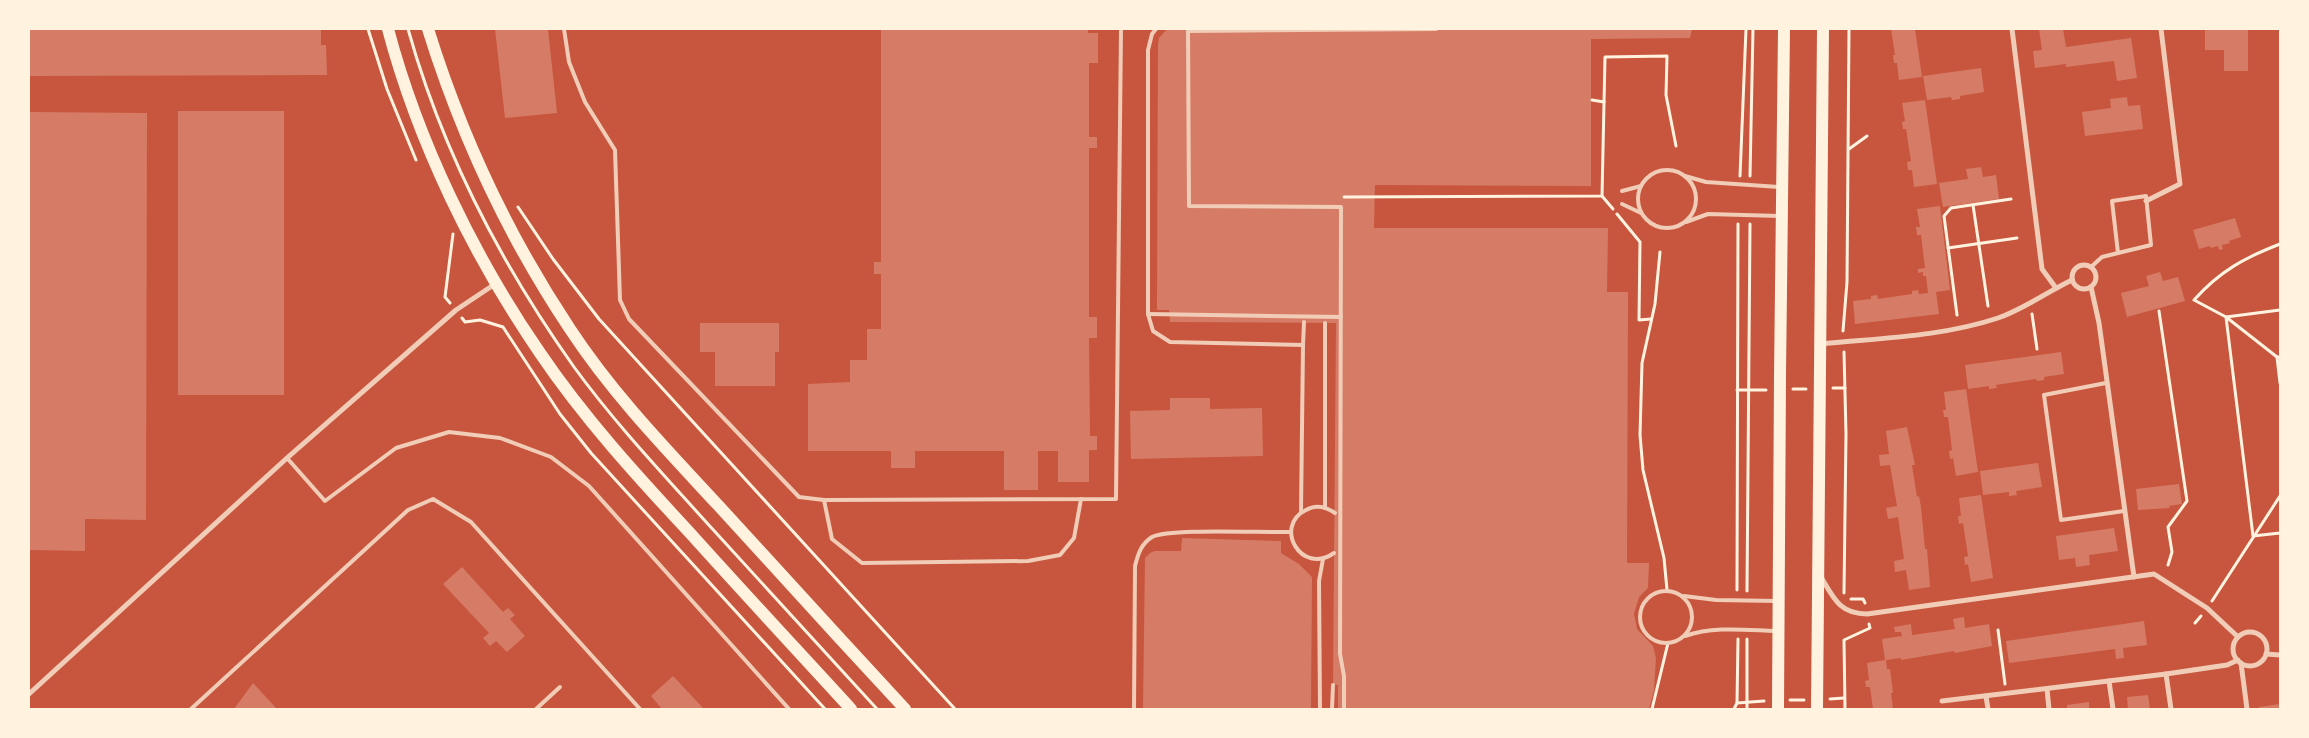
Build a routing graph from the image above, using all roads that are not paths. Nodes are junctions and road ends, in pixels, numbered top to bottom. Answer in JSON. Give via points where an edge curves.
{"nodes":[{"id":1,"x":388,"y":29,"type":"edge"},
{"id":2,"x":428,"y":29,"type":"edge"},
{"id":3,"x":564,"y":29,"type":"edge"},
{"id":4,"x":1121,"y":29,"type":"edge"},
{"id":5,"x":1156,"y":29,"type":"edge"},
{"id":6,"x":1436,"y":29,"type":"edge"},
{"id":7,"x":1782,"y":29,"type":"edge"},
{"id":8,"x":1823,"y":29,"type":"edge"},
{"id":9,"x":2012,"y":29,"type":"edge"},
{"id":10,"x":2161,"y":29,"type":"edge"},
{"id":11,"x":1682,"y":175,"type":"junction"},
{"id":12,"x":1641,"y":186,"type":"junction"},
{"id":13,"x":1782,"y":187,"type":"junction"},
{"id":14,"x":1622,"y":191,"type":"dead end"},
{"id":15,"x":2146,"y":201,"type":"junction"},
{"id":16,"x":1622,"y":204,"type":"dead end"},
{"id":17,"x":1641,"y":213,"type":"junction"},
{"id":18,"x":1781,"y":216,"type":"junction"},
{"id":19,"x":1684,"y":223,"type":"junction"},
{"id":20,"x":2118,"y":253,"type":"junction"},
{"id":21,"x":2091,"y":267,"type":"junction"},
{"id":22,"x":2072,"y":280,"type":"junction"},
{"id":23,"x":495,"y":284,"type":"junction"},
{"id":24,"x":2091,"y":287,"type":"junction"},
{"id":25,"x":2056,"y":288,"type":"junction"},
{"id":26,"x":1148,"y":314,"type":"junction"},
{"id":27,"x":1341,"y":317,"type":"junction"},
{"id":28,"x":1304,"y":322,"type":"dead end"},
{"id":29,"x":1326,"y":323,"type":"dead end"},
{"id":30,"x":1820,"y":344,"type":"junction"},
{"id":31,"x":1303,"y":345,"type":"junction"},
{"id":32,"x":2106,"y":383,"type":"junction"},
{"id":33,"x":287,"y":458,"type":"junction"},
{"id":34,"x":1081,"y":499,"type":"junction"},
{"id":35,"x":824,"y":500,"type":"junction"},
{"id":36,"x":1325,"y":508,"type":"junction"},
{"id":37,"x":2124,"y":511,"type":"junction"},
{"id":38,"x":1301,"y":512,"type":"junction"},
{"id":39,"x":1335,"y":513,"type":"dead end"},
{"id":40,"x":1291,"y":532,"type":"junction"},
{"id":41,"x":1334,"y":553,"type":"dead end"},
{"id":42,"x":1323,"y":559,"type":"junction"},
{"id":43,"x":1819,"y":573,"type":"junction"},
{"id":44,"x":2134,"y":577,"type":"junction"},
{"id":45,"x":1683,"y":596,"type":"junction"},
{"id":46,"x":1645,"y":601,"type":"junction"},
{"id":47,"x":1779,"y":601,"type":"junction"},
{"id":48,"x":1636,"y":605,"type":"dead end"},
{"id":49,"x":1635,"y":620,"type":"dead end"},
{"id":50,"x":1641,"y":624,"type":"junction"},
{"id":51,"x":1779,"y":631,"type":"junction"},
{"id":52,"x":1683,"y":637,"type":"junction"},
{"id":53,"x":2238,"y":637,"type":"junction"},
{"id":54,"x":2266,"y":654,"type":"junction"},
{"id":55,"x":2280,"y":655,"type":"edge"},
{"id":56,"x":2239,"y":661,"type":"junction"},
{"id":57,"x":2166,"y":674,"type":"junction"},
{"id":58,"x":2109,"y":681,"type":"junction"},
{"id":59,"x":1333,"y":685,"type":"dead end"},
{"id":60,"x":560,"y":687,"type":"dead end"},
{"id":61,"x":2047,"y":689,"type":"junction"},
{"id":62,"x":29,"y":694,"type":"edge"},
{"id":63,"x":1986,"y":696,"type":"junction"},
{"id":64,"x":1942,"y":701,"type":"dead end"},
{"id":65,"x":191,"y":709,"type":"edge"},
{"id":66,"x":536,"y":709,"type":"edge"},
{"id":67,"x":640,"y":709,"type":"edge"},
{"id":68,"x":789,"y":709,"type":"edge"},
{"id":69,"x":851,"y":709,"type":"edge"},
{"id":70,"x":905,"y":709,"type":"edge"},
{"id":71,"x":1134,"y":709,"type":"edge"},
{"id":72,"x":1320,"y":709,"type":"edge"},
{"id":73,"x":1332,"y":709,"type":"edge"},
{"id":74,"x":1344,"y":709,"type":"edge"},
{"id":75,"x":1778,"y":709,"type":"edge"},
{"id":76,"x":1817,"y":709,"type":"edge"},
{"id":77,"x":1988,"y":709,"type":"edge"},
{"id":78,"x":2049,"y":709,"type":"edge"},
{"id":79,"x":2112,"y":709,"type":"edge"},
{"id":80,"x":2170,"y":709,"type":"edge"},
{"id":81,"x":2247,"y":709,"type":"edge"}],
"edges":[{"from":1,"to":23,"type":"main road","via":[[410,98],[444,181]]},
{"from":2,"to":70,"type":"main road","via":[[450,95],[500,210],[566,322],[606,378],[662,444]]},
{"from":3,"to":35,"type":"lane","via":[[569,62],[585,102],[615,150],[620,300],[629,319],[800,497]]},
{"from":4,"to":34,"type":"lane","via":[[1116,499]]},
{"from":5,"to":26,"type":"lane","via":[[1148,50]]},
{"from":6,"to":27,"type":"lane","via":[[1188,31],[1190,206],[1341,207]]},
{"from":7,"to":13,"type":"main road"},
{"from":8,"to":30,"type":"main road"},
{"from":9,"to":25,"type":"street","via":[[2042,269]]},
{"from":10,"to":15,"type":"street","via":[[2180,184]]},
{"from":11,"to":12,"type":"lane","via":[[1659,172]]},
{"from":11,"to":13,"type":"lane","via":[[1706,182]]},
{"from":11,"to":19,"type":"lane","via":[[1693,189],[1695,198],[1694,208]]},
{"from":12,"to":14,"type":"lane"},
{"from":12,"to":17,"type":"lane","via":[[1638,195]]},
{"from":13,"to":18,"type":"main road"},
{"from":15,"to":20,"type":"lane","via":[[2151,245]]},
{"from":15,"to":20,"type":"lane","via":[[2146,196],[2112,201]]},
{"from":16,"to":17,"type":"lane"},
{"from":17,"to":19,"type":"lane","via":[[1660,228]]},
{"from":18,"to":19,"type":"lane","via":[[1708,214]]},
{"from":18,"to":47,"type":"main road"},
{"from":20,"to":21,"type":"lane","via":[[2102,257]]},
{"from":21,"to":22,"type":"street","via":[[2085,265],[2075,269]]},
{"from":21,"to":24,"type":"street","via":[[2096,277]]},
{"from":22,"to":24,"type":"street","via":[[2080,289]]},
{"from":22,"to":25,"type":"street"},
{"from":23,"to":33,"type":"street","via":[[456,310]]},
{"from":23,"to":69,"type":"main road","via":[[540,354],[623,460]]},
{"from":24,"to":32,"type":"street"},
{"from":25,"to":30,"type":"street","via":[[1997,318],[1944,331]]},
{"from":26,"to":27,"type":"lane"},
{"from":26,"to":31,"type":"lane","via":[[1153,331],[1170,342]]},
{"from":27,"to":74,"type":"lane","via":[[1340,654]]},
{"from":28,"to":31,"type":"lane"},
{"from":29,"to":36,"type":"lane"},
{"from":30,"to":43,"type":"main road"},
{"from":31,"to":38,"type":"lane"},
{"from":32,"to":37,"type":"street"},
{"from":32,"to":37,"type":"lane","via":[[2044,395],[2061,520]]},
{"from":33,"to":62,"type":"street"},
{"from":33,"to":68,"type":"lane","via":[[325,501],[396,448],[449,432],[500,438],[551,457],[589,486]]},
{"from":34,"to":35,"type":"lane"},
{"from":34,"to":35,"type":"lane","via":[[1074,538],[1060,555],[1028,561],[862,563],[832,539]]},
{"from":36,"to":38,"type":"lane","via":[[1317,506]]},
{"from":36,"to":39,"type":"lane"},
{"from":37,"to":44,"type":"street"},
{"from":38,"to":40,"type":"lane"},
{"from":40,"to":42,"type":"lane","via":[[1300,554]]},
{"from":40,"to":71,"type":"lane","via":[[1173,533],[1153,537],[1146,542],[1138,552],[1135,566]]},
{"from":41,"to":42,"type":"lane"},
{"from":42,"to":72,"type":"lane","via":[[1320,580]]},
{"from":43,"to":44,"type":"street","via":[[1837,603],[1856,614]]},
{"from":43,"to":76,"type":"main road"},
{"from":44,"to":53,"type":"street","via":[[2154,574],[2207,608]]},
{"from":45,"to":46,"type":"lane","via":[[1667,590],[1654,593]]},
{"from":45,"to":47,"type":"lane"},
{"from":45,"to":52,"type":"lane","via":[[1691,607],[1692,620]]},
{"from":46,"to":48,"type":"lane"},
{"from":46,"to":50,"type":"lane","via":[[1640,612]]},
{"from":47,"to":51,"type":"main road"},
{"from":49,"to":50,"type":"lane"},
{"from":50,"to":52,"type":"lane","via":[[1651,638],[1659,642],[1668,643]]},
{"from":51,"to":52,"type":"lane","via":[[1698,632]]},
{"from":51,"to":75,"type":"main road"},
{"from":53,"to":54,"type":"street","via":[[2248,632],[2259,634],[2266,643]]},
{"from":53,"to":56,"type":"street","via":[[2233,648]]},
{"from":54,"to":55,"type":"street"},
{"from":54,"to":56,"type":"street","via":[[2255,664]]},
{"from":56,"to":57,"type":"street"},
{"from":56,"to":81,"type":"street"},
{"from":57,"to":58,"type":"street"},
{"from":57,"to":80,"type":"street"},
{"from":58,"to":61,"type":"street"},
{"from":58,"to":79,"type":"street"},
{"from":59,"to":73,"type":"lane"},
{"from":60,"to":66,"type":"lane"},
{"from":61,"to":63,"type":"street"},
{"from":61,"to":78,"type":"street"},
{"from":63,"to":64,"type":"street"},
{"from":63,"to":77,"type":"street"},
{"from":65,"to":67,"type":"lane","via":[[408,510],[433,498],[471,522]]}]}
